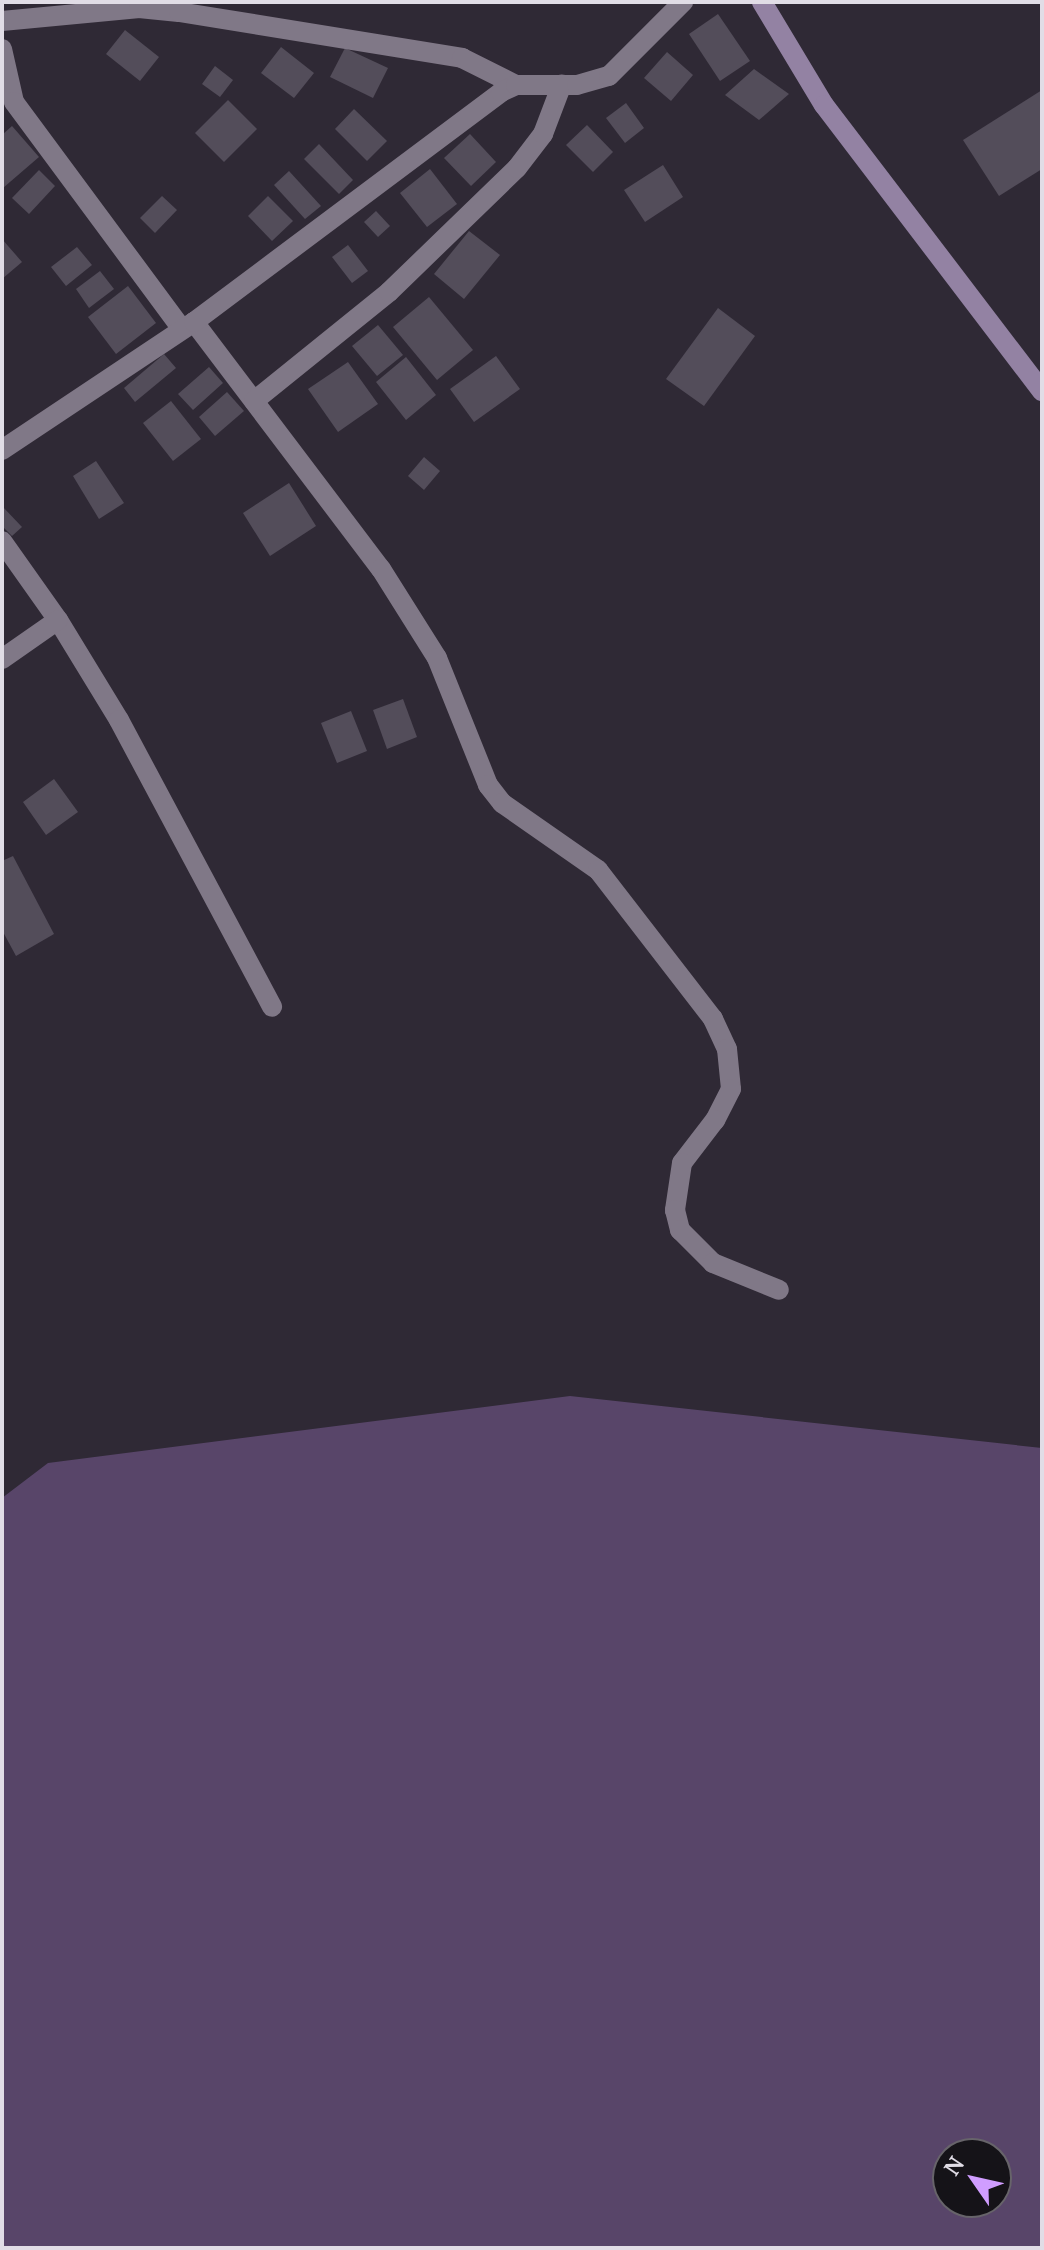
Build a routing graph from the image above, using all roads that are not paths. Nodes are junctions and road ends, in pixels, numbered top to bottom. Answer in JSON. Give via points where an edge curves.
{"nodes":[{"id":1,"x":683,"y":2,"type":"edge"},
{"id":2,"x":762,"y":2,"type":"edge"},
{"id":3,"x":2,"y":21,"type":"edge"},
{"id":4,"x":2,"y":49,"type":"edge"},
{"id":5,"x":562,"y":84,"type":"junction"},
{"id":6,"x":516,"y":85,"type":"junction"},
{"id":7,"x":8,"y":106,"type":"edge"},
{"id":8,"x":188,"y":326,"type":"junction"},
{"id":9,"x":1042,"y":391,"type":"edge"},
{"id":10,"x":254,"y":401,"type":"junction"},
{"id":11,"x":2,"y":450,"type":"edge"},
{"id":12,"x":2,"y":541,"type":"edge"},
{"id":13,"x":58,"y":620,"type":"junction"},
{"id":14,"x":2,"y":659,"type":"edge"},
{"id":15,"x":272,"y":1007,"type":"dead end"},
{"id":16,"x":779,"y":1290,"type":"dead end"}],
"edges":[{"from":1,"to":5,"type":"street","via":[[609,76],[593,83]]},
{"from":2,"to":9,"type":"main road","via":[[824,105]]},
{"from":3,"to":6,"type":"street","via":[[139,8],[179,12],[462,58]]},
{"from":4,"to":7,"type":"street"},
{"from":5,"to":6,"type":"street"},
{"from":5,"to":10,"type":"street","via":[[543,134],[517,168],[389,292]]},
{"from":6,"to":8,"type":"street"},
{"from":7,"to":8,"type":"street"},
{"from":8,"to":10,"type":"street"},
{"from":8,"to":11,"type":"street"},
{"from":10,"to":16,"type":"street","via":[[381,569],[437,658],[495,794],[598,870],[713,1019],[727,1049],[731,1089],[682,1163],[675,1210],[680,1230],[694,1248],[740,1278]]},
{"from":12,"to":13,"type":"street"},
{"from":13,"to":14,"type":"street"},
{"from":13,"to":15,"type":"street","via":[[119,720]]}]}
